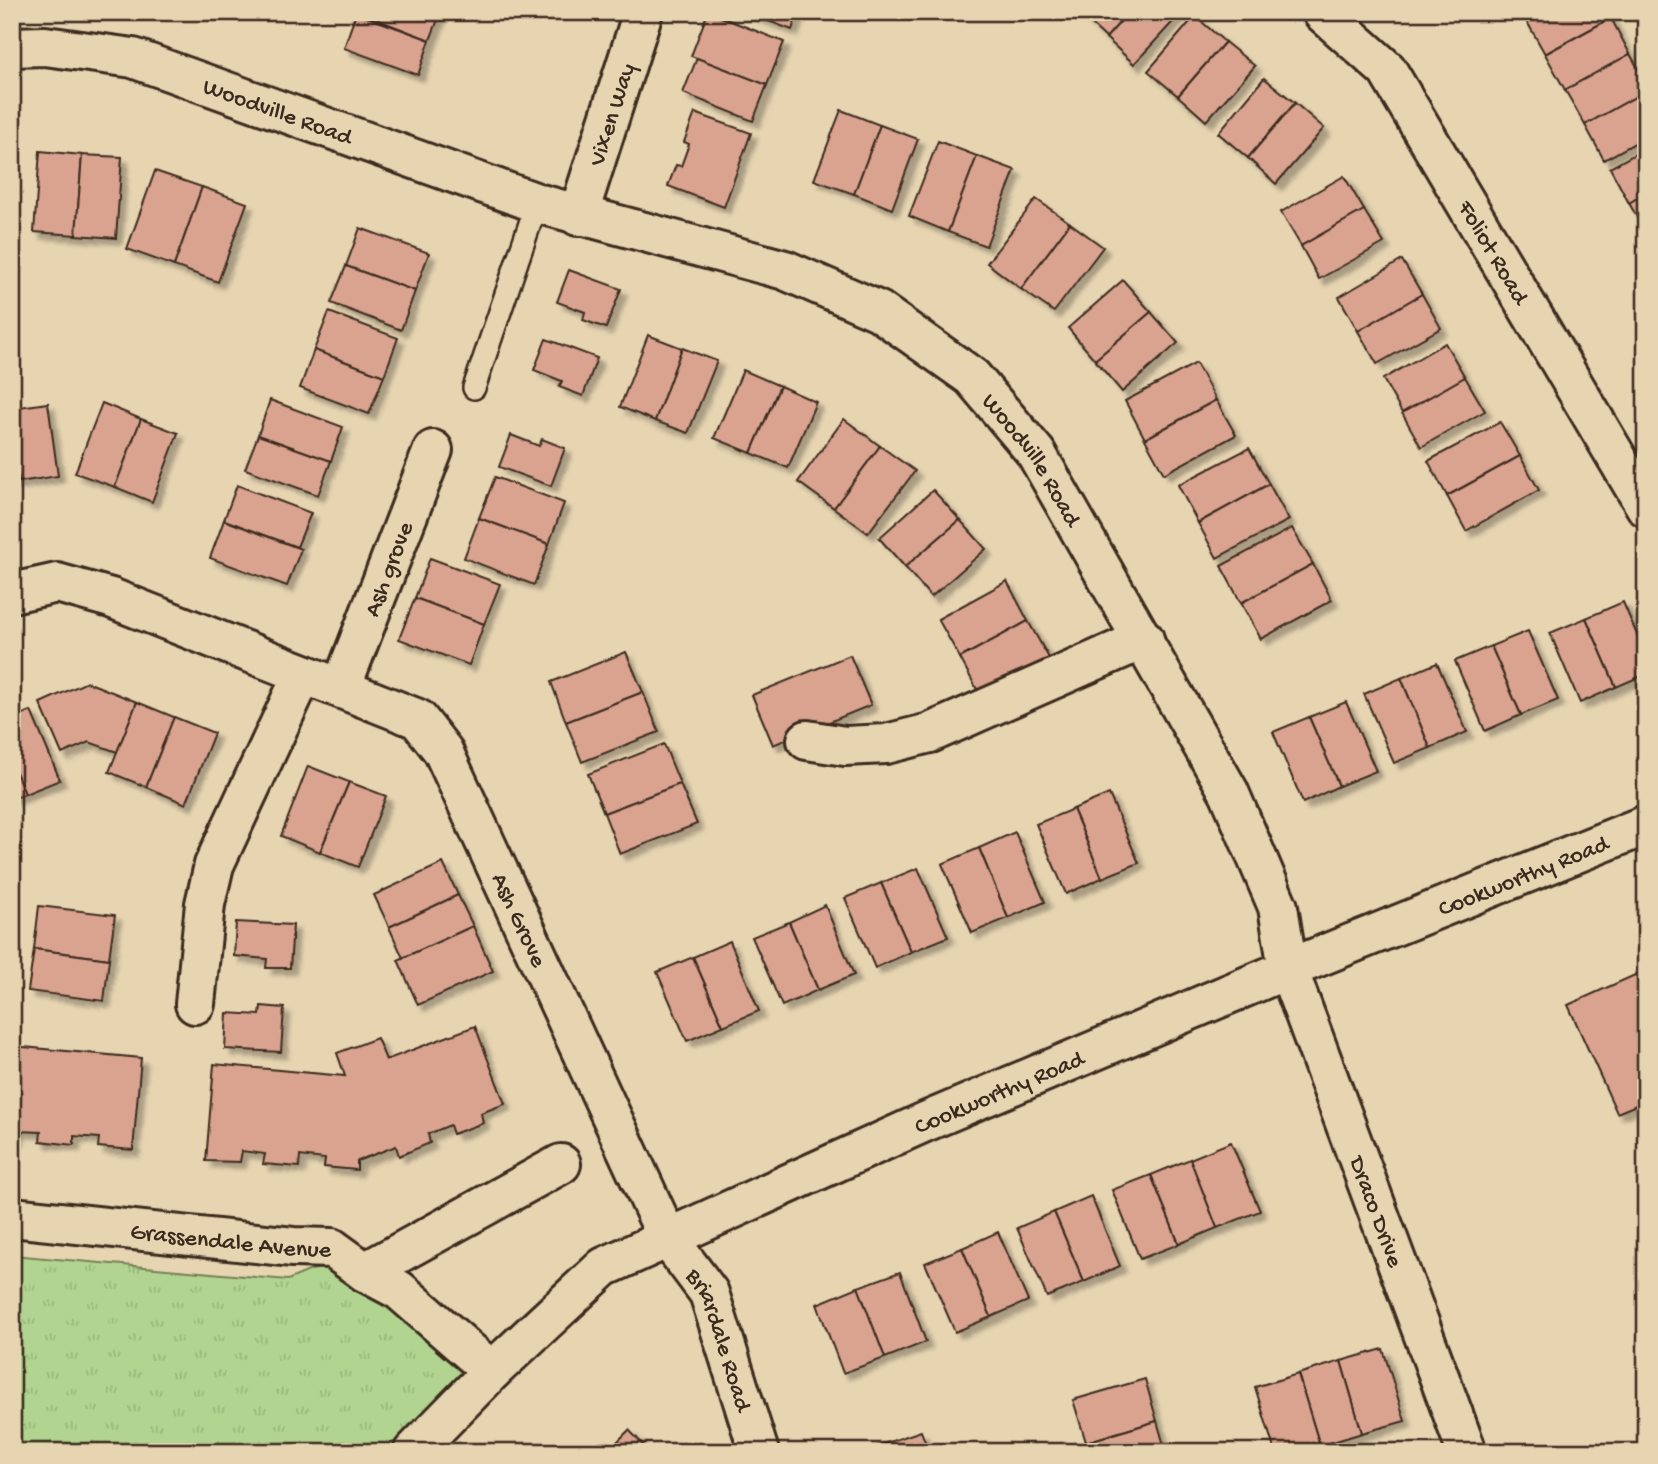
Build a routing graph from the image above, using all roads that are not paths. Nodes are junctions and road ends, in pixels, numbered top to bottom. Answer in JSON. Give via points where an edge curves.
{"nodes":[{"id":1,"x":643,"y":12,"type":"edge"},
{"id":2,"x":1322,"y":12,"type":"edge"},
{"id":3,"x":12,"y":47,"type":"edge"},
{"id":4,"x":537,"y":204,"type":"junction"},
{"id":5,"x":579,"y":216,"type":"junction"},
{"id":6,"x":474,"y":388,"type":"dead end"},
{"id":7,"x":433,"y":450,"type":"dead end"},
{"id":8,"x":1646,"y":507,"type":"edge"},
{"id":9,"x":12,"y":593,"type":"edge"},
{"id":10,"x":1144,"y":639,"type":"junction"},
{"id":11,"x":303,"y":674,"type":"junction"},
{"id":12,"x":341,"y":688,"type":"junction"},
{"id":13,"x":807,"y":740,"type":"dead end"},
{"id":14,"x":1646,"y":825,"type":"edge"},
{"id":15,"x":1288,"y":969,"type":"junction"},
{"id":16,"x":195,"y":1004,"type":"dead end"},
{"id":17,"x":561,"y":1164,"type":"dead end"},
{"id":18,"x":12,"y":1217,"type":"edge"},
{"id":19,"x":667,"y":1237,"type":"junction"},
{"id":20,"x":365,"y":1272,"type":"junction"},
{"id":21,"x":492,"y":1371,"type":"junction"},
{"id":22,"x":413,"y":1452,"type":"edge"},
{"id":23,"x":760,"y":1452,"type":"edge"},
{"id":24,"x":1467,"y":1452,"type":"edge"}],
"edges":[{"from":1,"to":5,"type":"street","name":"Vixen Way"},
{"from":2,"to":8,"type":"street","name":"Foliot Road","via":[[1387,70]]},
{"from":3,"to":4,"type":"street","name":"Woodville Road","via":[[44,46],[133,58]]},
{"from":4,"to":5,"type":"street","name":"Woodville Road"},
{"from":4,"to":6,"type":"lane"},
{"from":5,"to":10,"type":"street","name":"Woodville Road","via":[[785,270],[878,311],[972,377],[1036,453]]},
{"from":7,"to":12,"type":"street","name":"Ash grove"},
{"from":9,"to":11,"type":"street","name":"Ash Grove","via":[[57,583],[111,598]]},
{"from":10,"to":13,"type":"street","via":[[930,733],[886,744],[845,746]]},
{"from":10,"to":15,"type":"street","name":"Woodville Road","via":[[1229,792],[1278,907]]},
{"from":11,"to":12,"type":"street","name":"Ash Grove"},
{"from":11,"to":16,"type":"street","via":[[214,865],[205,904]]},
{"from":12,"to":19,"type":"street","name":"Ash Grove","via":[[418,719],[443,751]]},
{"from":14,"to":15,"type":"street","name":"Cookworthy Road"},
{"from":15,"to":19,"type":"street","name":"Cookworthy Road"},
{"from":15,"to":24,"type":"street","name":"Draco Drive"},
{"from":17,"to":20,"type":"street"},
{"from":18,"to":20,"type":"street","name":"Grassendale Avenue","via":[[332,1248]]},
{"from":19,"to":21,"type":"street","name":"Cookworthy Road","via":[[604,1267]]},
{"from":19,"to":23,"type":"street","name":"Briardale Road","via":[[709,1293]]},
{"from":20,"to":21,"type":"street","name":"Grassendale Avenue","via":[[399,1290]]},
{"from":21,"to":22,"type":"street","name":"Cookworthy Road"}]}
